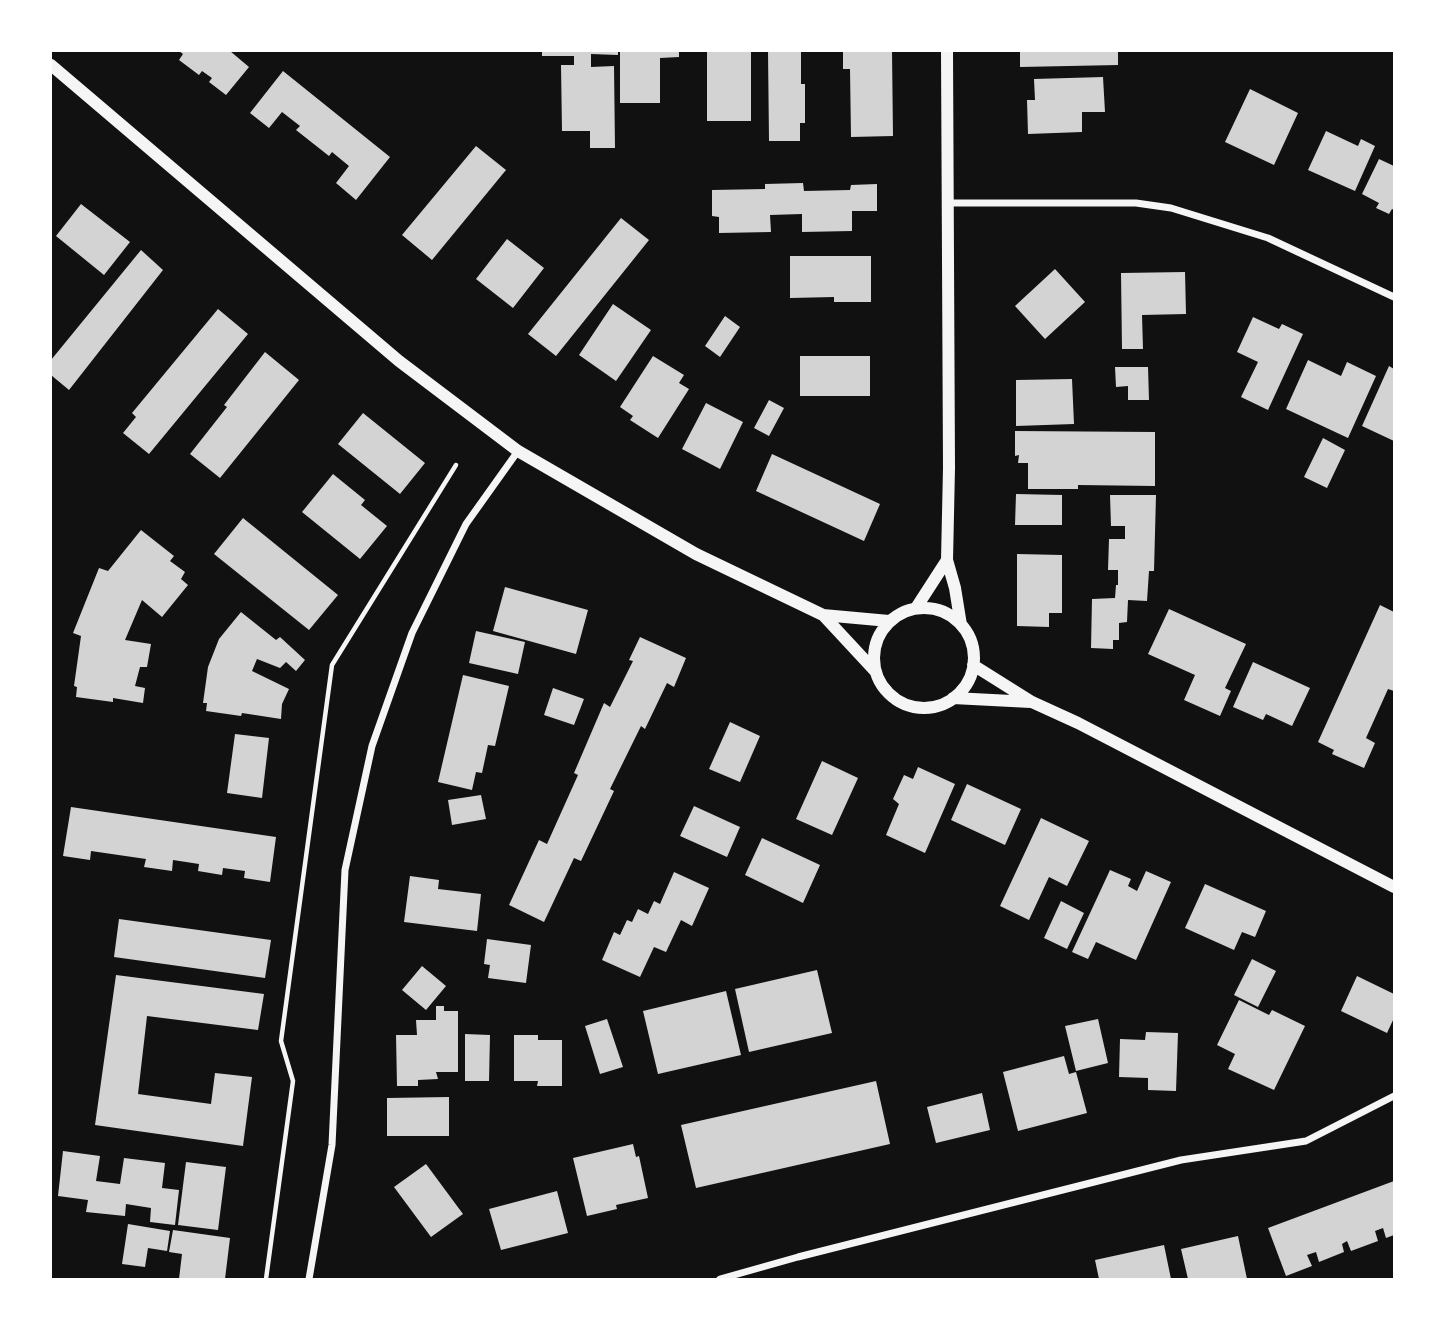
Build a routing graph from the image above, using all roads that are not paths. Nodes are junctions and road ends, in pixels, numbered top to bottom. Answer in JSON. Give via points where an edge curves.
{"nodes":[{"id":1,"x":947,"y":51,"type":"edge"},
{"id":2,"x":51,"y":65,"type":"edge"},
{"id":3,"x":948,"y":203,"type":"junction"},
{"id":4,"x":1394,"y":297,"type":"edge"},
{"id":5,"x":518,"y":451,"type":"junction"},
{"id":6,"x":947,"y":560,"type":"junction"},
{"id":7,"x":915,"y":608,"type":"junction"},
{"id":8,"x":823,"y":615,"type":"junction"},
{"id":9,"x":889,"y":621,"type":"junction"},
{"id":10,"x":961,"y":625,"type":"junction"},
{"id":11,"x":973,"y":665,"type":"junction"},
{"id":12,"x":876,"y":671,"type":"junction"},
{"id":13,"x":953,"y":698,"type":"junction"},
{"id":14,"x":1032,"y":702,"type":"junction"},
{"id":15,"x":1394,"y":887,"type":"edge"},
{"id":16,"x":1394,"y":1096,"type":"edge"},
{"id":17,"x":309,"y":1279,"type":"edge"},
{"id":18,"x":720,"y":1279,"type":"edge"}],
"edges":[{"from":1,"to":3,"type":"street"},
{"from":2,"to":5,"type":"street","via":[[399,361]]},
{"from":3,"to":4,"type":"street","via":[[1136,203],[1171,208],[1268,238]]},
{"from":3,"to":6,"type":"street"},
{"from":5,"to":8,"type":"street","via":[[696,554]]},
{"from":5,"to":17,"type":"street","via":[[460,536],[412,633],[372,746],[345,870],[332,1145]]},
{"from":6,"to":7,"type":"street"},
{"from":6,"to":10,"type":"street"},
{"from":7,"to":9,"type":"street"},
{"from":7,"to":10,"type":"street","via":[[942,611]]},
{"from":8,"to":9,"type":"street"},
{"from":8,"to":12,"type":"street"},
{"from":9,"to":12,"type":"street","via":[[876,645]]},
{"from":10,"to":11,"type":"street","via":[[971,644]]},
{"from":11,"to":13,"type":"street"},
{"from":11,"to":14,"type":"street"},
{"from":12,"to":13,"type":"street","via":[[893,697],[907,705],[923,708]]},
{"from":13,"to":14,"type":"street"},
{"from":14,"to":15,"type":"street"},
{"from":16,"to":18,"type":"street","via":[[1306,1141],[1181,1160]]}]}
